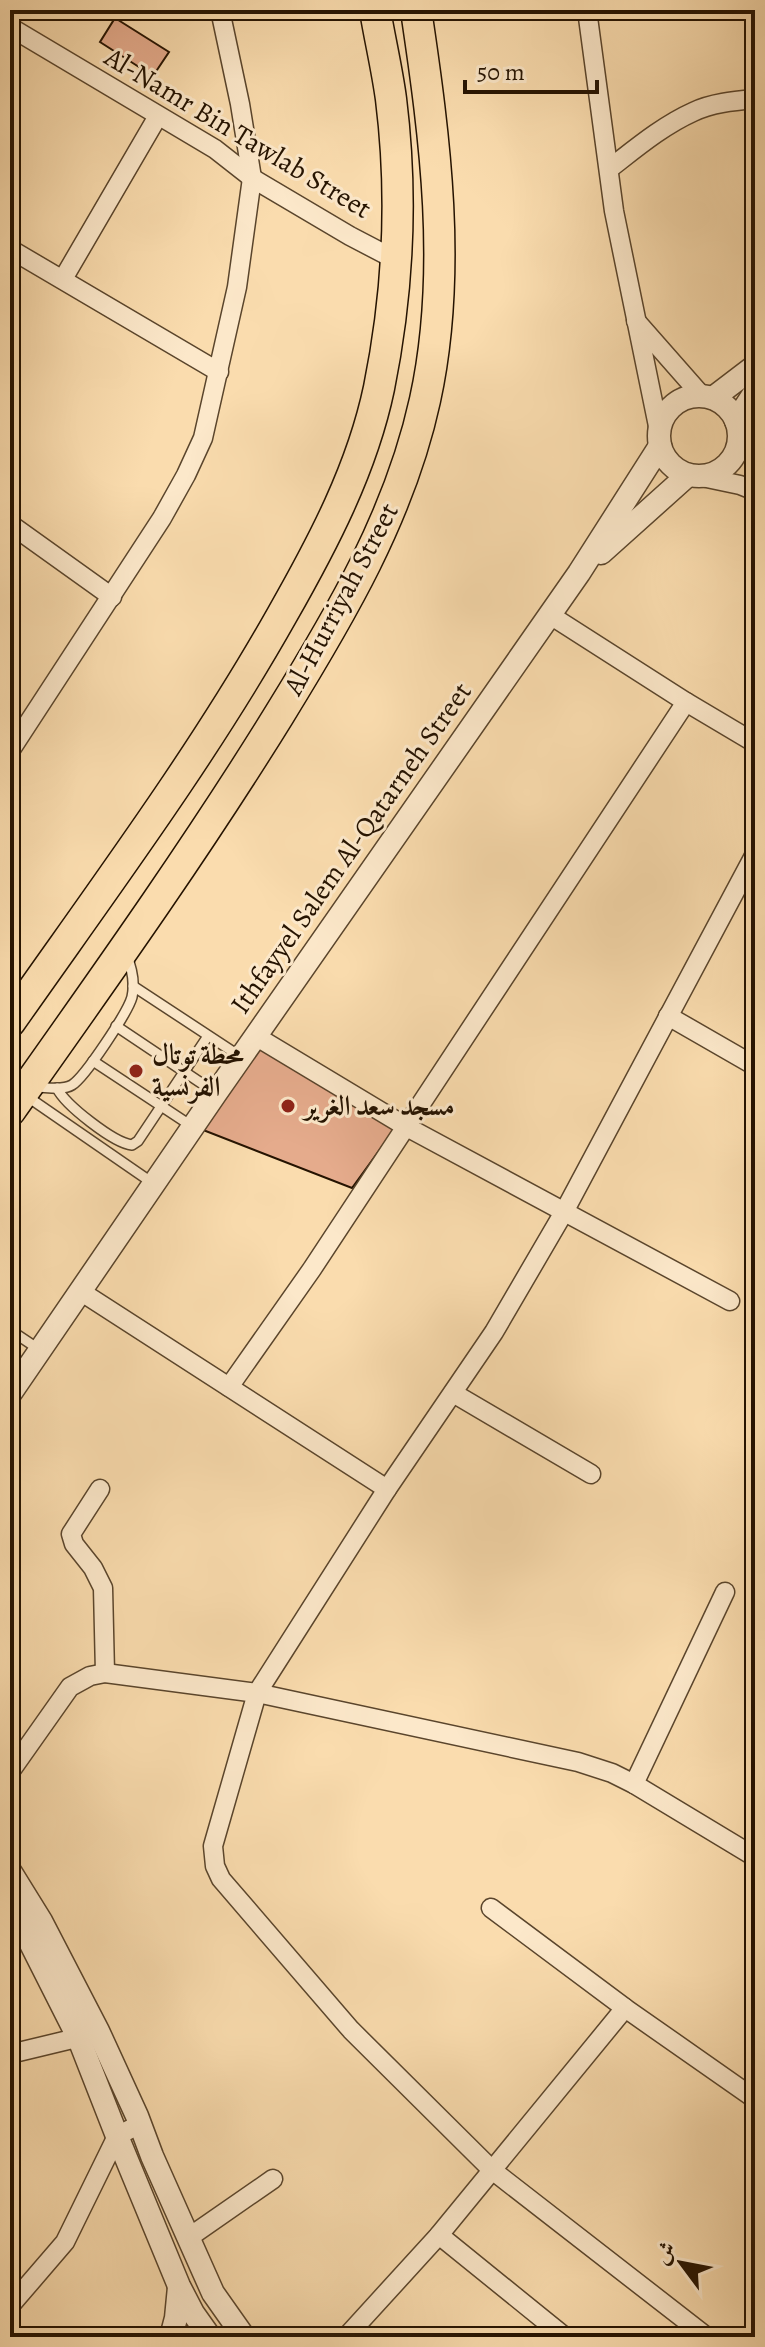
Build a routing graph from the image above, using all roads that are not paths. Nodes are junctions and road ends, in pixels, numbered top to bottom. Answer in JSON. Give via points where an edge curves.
{"nodes":[{"id":1,"x":220,"y":10,"type":"edge"},
{"id":2,"x":375,"y":10,"type":"edge"},
{"id":3,"x":416,"y":10,"type":"edge"},
{"id":4,"x":587,"y":10,"type":"edge"},
{"id":5,"x":10,"y":27,"type":"edge"},
{"id":6,"x":755,"y":99,"type":"edge"},
{"id":7,"x":158,"y":116,"type":"junction"},
{"id":8,"x":609,"y":169,"type":"junction"},
{"id":9,"x":252,"y":178,"type":"junction"},
{"id":10,"x":10,"y":249,"type":"edge"},
{"id":11,"x":396,"y":260,"type":"junction"},
{"id":12,"x":63,"y":279,"type":"junction"},
{"id":13,"x":634,"y":318,"type":"junction"},
{"id":14,"x":755,"y":366,"type":"edge"},
{"id":15,"x":219,"y":372,"type":"junction"},
{"id":16,"x":755,"y":392,"type":"edge"},
{"id":17,"x":707,"y":397,"type":"junction"},
{"id":18,"x":738,"y":428,"type":"junction"},
{"id":19,"x":660,"y":438,"type":"junction"},
{"id":20,"x":755,"y":453,"type":"edge"},
{"id":21,"x":695,"y":476,"type":"junction"},
{"id":22,"x":755,"y":491,"type":"edge"},
{"id":23,"x":10,"y":524,"type":"edge"},
{"id":24,"x":579,"y":573,"type":"junction"},
{"id":25,"x":112,"y":597,"type":"junction"},
{"id":26,"x":550,"y":615,"type":"junction"},
{"id":27,"x":686,"y":702,"type":"junction"},
{"id":28,"x":755,"y":743,"type":"edge"},
{"id":29,"x":10,"y":751,"type":"edge"},
{"id":30,"x":755,"y":854,"type":"edge"},
{"id":31,"x":124,"y":950,"type":"junction"},
{"id":32,"x":133,"y":986,"type":"junction"},
{"id":33,"x":668,"y":1016,"type":"junction"},
{"id":34,"x":10,"y":1022,"type":"edge"},
{"id":35,"x":116,"y":1026,"type":"junction"},
{"id":36,"x":208,"y":1036,"type":"junction"},
{"id":37,"x":257,"y":1037,"type":"junction"},
{"id":38,"x":242,"y":1058,"type":"junction"},
{"id":39,"x":93,"y":1061,"type":"junction"},
{"id":40,"x":755,"y":1066,"type":"edge"},
{"id":41,"x":184,"y":1071,"type":"junction"},
{"id":42,"x":216,"y":1093,"type":"junction"},
{"id":43,"x":29,"y":1095,"type":"edge"},
{"id":44,"x":161,"y":1106,"type":"junction"},
{"id":45,"x":405,"y":1126,"type":"junction"},
{"id":46,"x":193,"y":1127,"type":"junction"},
{"id":47,"x":154,"y":1184,"type":"junction"},
{"id":48,"x":564,"y":1212,"type":"junction"},
{"id":49,"x":80,"y":1291,"type":"junction"},
{"id":50,"x":730,"y":1301,"type":"dead end"},
{"id":51,"x":10,"y":1330,"type":"edge"},
{"id":52,"x":40,"y":1350,"type":"junction"},
{"id":53,"x":229,"y":1387,"type":"junction"},
{"id":54,"x":453,"y":1393,"type":"junction"},
{"id":55,"x":10,"y":1394,"type":"edge"},
{"id":56,"x":591,"y":1474,"type":"dead end"},
{"id":57,"x":100,"y":1489,"type":"dead end"},
{"id":58,"x":387,"y":1489,"type":"junction"},
{"id":59,"x":725,"y":1592,"type":"dead end"},
{"id":60,"x":105,"y":1673,"type":"junction"},
{"id":61,"x":257,"y":1693,"type":"junction"},
{"id":62,"x":10,"y":1772,"type":"edge"},
{"id":63,"x":634,"y":1784,"type":"junction"},
{"id":64,"x":755,"y":1857,"type":"edge"},
{"id":65,"x":10,"y":1871,"type":"edge"},
{"id":66,"x":491,"y":1908,"type":"dead end"},
{"id":67,"x":10,"y":1909,"type":"edge"},
{"id":68,"x":625,"y":2008,"type":"junction"},
{"id":69,"x":89,"y":2035,"type":"junction"},
{"id":70,"x":10,"y":2054,"type":"edge"},
{"id":71,"x":755,"y":2099,"type":"edge"},
{"id":72,"x":140,"y":2124,"type":"junction"},
{"id":73,"x":117,"y":2136,"type":"junction"},
{"id":74,"x":492,"y":2170,"type":"junction"},
{"id":75,"x":273,"y":2179,"type":"dead end"},
{"id":76,"x":439,"y":2235,"type":"junction"},
{"id":77,"x":188,"y":2238,"type":"junction"},
{"id":78,"x":179,"y":2286,"type":"junction"},
{"id":79,"x":10,"y":2306,"type":"edge"},
{"id":80,"x":227,"y":2315,"type":"junction"},
{"id":81,"x":206,"y":2336,"type":"edge"},
{"id":82,"x":171,"y":2337,"type":"edge"},
{"id":83,"x":244,"y":2337,"type":"edge"},
{"id":84,"x":346,"y":2337,"type":"edge"},
{"id":85,"x":565,"y":2337,"type":"edge"},
{"id":86,"x":707,"y":2337,"type":"edge"}],
"edges":[{"from":1,"to":9,"type":"street"},
{"from":2,"to":11,"type":"highway","name":"Al-Hurriyah Street","via":[[391,99]]},
{"from":3,"to":31,"type":"highway","name":"Al-Hurriyah Street","via":[[435,140],[440,270],[425,400],[405,474],[379,537],[324,641],[239,781]]},
{"from":4,"to":8,"type":"street"},
{"from":5,"to":7,"type":"street","name":"Al-Namr Bin Tawlab Street"},
{"from":6,"to":8,"type":"street","via":[[695,111]]},
{"from":7,"to":9,"type":"street","name":"Al-Namr Bin Tawlab Street"},
{"from":7,"to":12,"type":"street"},
{"from":8,"to":13,"type":"street"},
{"from":9,"to":11,"type":"street","name":"Al-Namr Bin Tawlab Street"},
{"from":9,"to":15,"type":"street"},
{"from":10,"to":12,"type":"street"},
{"from":11,"to":34,"type":"highway","name":"Al-Hurriyah Street","via":[[378,391],[359,459],[322,545],[187,771]]},
{"from":12,"to":15,"type":"street"},
{"from":13,"to":17,"type":"street"},
{"from":13,"to":19,"type":"street"},
{"from":14,"to":17,"type":"street"},
{"from":15,"to":25,"type":"street","via":[[203,438],[186,475]]},
{"from":16,"to":18,"type":"street"},
{"from":17,"to":18,"type":"street","via":[[727,407]]},
{"from":17,"to":19,"type":"street","via":[[674,405],[664,417]]},
{"from":18,"to":20,"type":"street"},
{"from":18,"to":21,"type":"street","via":[[737,450],[729,463],[717,472]]},
{"from":19,"to":21,"type":"street","via":[[665,458],[675,469]]},
{"from":19,"to":24,"type":"street","name":"Ithfayyel Salem Al-Qatarneh Street"},
{"from":21,"to":22,"type":"street"},
{"from":21,"to":24,"type":"street","name":"Ithfayyel Salem Al-Qatarneh Street"},
{"from":23,"to":25,"type":"street"},
{"from":24,"to":26,"type":"street","name":"Ithfayyel Salem Al-Qatarneh Street"},
{"from":25,"to":29,"type":"street"},
{"from":26,"to":27,"type":"street"},
{"from":26,"to":37,"type":"street","name":"Ithfayyel Salem Al-Qatarneh Street"},
{"from":27,"to":28,"type":"street"},
{"from":27,"to":45,"type":"street"},
{"from":30,"to":33,"type":"street"},
{"from":31,"to":32,"type":"lane"},
{"from":31,"to":43,"type":"highway","name":"Al-Hurriyah Street"},
{"from":32,"to":35,"type":"lane","via":[[131,1003]]},
{"from":32,"to":36,"type":"lane"},
{"from":33,"to":40,"type":"street"},
{"from":33,"to":48,"type":"street"},
{"from":35,"to":39,"type":"lane"},
{"from":35,"to":41,"type":"lane"},
{"from":36,"to":38,"type":"lane"},
{"from":36,"to":41,"type":"lane"},
{"from":37,"to":38,"type":"street","name":"Ithfayyel Salem Al-Qatarneh Street"},
{"from":37,"to":45,"type":"street"},
{"from":38,"to":42,"type":"street","name":"Ithfayyel Salem Al-Qatarneh Street"},
{"from":39,"to":43,"type":"lane","via":[[73,1085]]},
{"from":39,"to":44,"type":"lane"},
{"from":41,"to":42,"type":"lane"},
{"from":41,"to":44,"type":"lane"},
{"from":42,"to":46,"type":"street","name":"Ithfayyel Salem Al-Qatarneh Street"},
{"from":43,"to":44,"type":"lane","via":[[71,1107],[128,1145],[138,1141]]},
{"from":43,"to":47,"type":"lane"},
{"from":44,"to":46,"type":"lane"},
{"from":45,"to":48,"type":"street"},
{"from":45,"to":53,"type":"street"},
{"from":46,"to":47,"type":"street","name":"Ithfayyel Salem Al-Qatarneh Street"},
{"from":47,"to":49,"type":"street","name":"Ithfayyel Salem Al-Qatarneh Street"},
{"from":48,"to":50,"type":"street"},
{"from":48,"to":54,"type":"street"},
{"from":49,"to":52,"type":"street","name":"Ithfayyel Salem Al-Qatarneh Street"},
{"from":49,"to":53,"type":"street"},
{"from":51,"to":52,"type":"lane"},
{"from":52,"to":55,"type":"street","name":"Ithfayyel Salem Al-Qatarneh Street"},
{"from":53,"to":58,"type":"street"},
{"from":54,"to":56,"type":"street"},
{"from":54,"to":58,"type":"street"},
{"from":57,"to":60,"type":"street","via":[[71,1534],[103,1588]]},
{"from":58,"to":61,"type":"street"},
{"from":59,"to":63,"type":"street"},
{"from":60,"to":61,"type":"street"},
{"from":60,"to":62,"type":"street","via":[[70,1687]]},
{"from":61,"to":63,"type":"street","via":[[555,1756]]},
{"from":61,"to":74,"type":"street","via":[[213,1846],[221,1879],[351,2030]]},
{"from":63,"to":64,"type":"street"},
{"from":65,"to":69,"type":"street","via":[[41,1921]]},
{"from":66,"to":68,"type":"street"},
{"from":67,"to":69,"type":"street"},
{"from":68,"to":71,"type":"street"},
{"from":68,"to":74,"type":"street"},
{"from":69,"to":70,"type":"street"},
{"from":69,"to":72,"type":"street"},
{"from":69,"to":73,"type":"street"},
{"from":72,"to":73,"type":"street"},
{"from":72,"to":77,"type":"street"},
{"from":73,"to":78,"type":"street"},
{"from":73,"to":79,"type":"street","via":[[65,2242]]},
{"from":74,"to":76,"type":"street"},
{"from":74,"to":86,"type":"street"},
{"from":75,"to":77,"type":"street"},
{"from":76,"to":84,"type":"street"},
{"from":76,"to":85,"type":"street"},
{"from":77,"to":80,"type":"street"},
{"from":78,"to":81,"type":"street"},
{"from":78,"to":82,"type":"street"},
{"from":80,"to":81,"type":"street"},
{"from":80,"to":83,"type":"street"}]}
